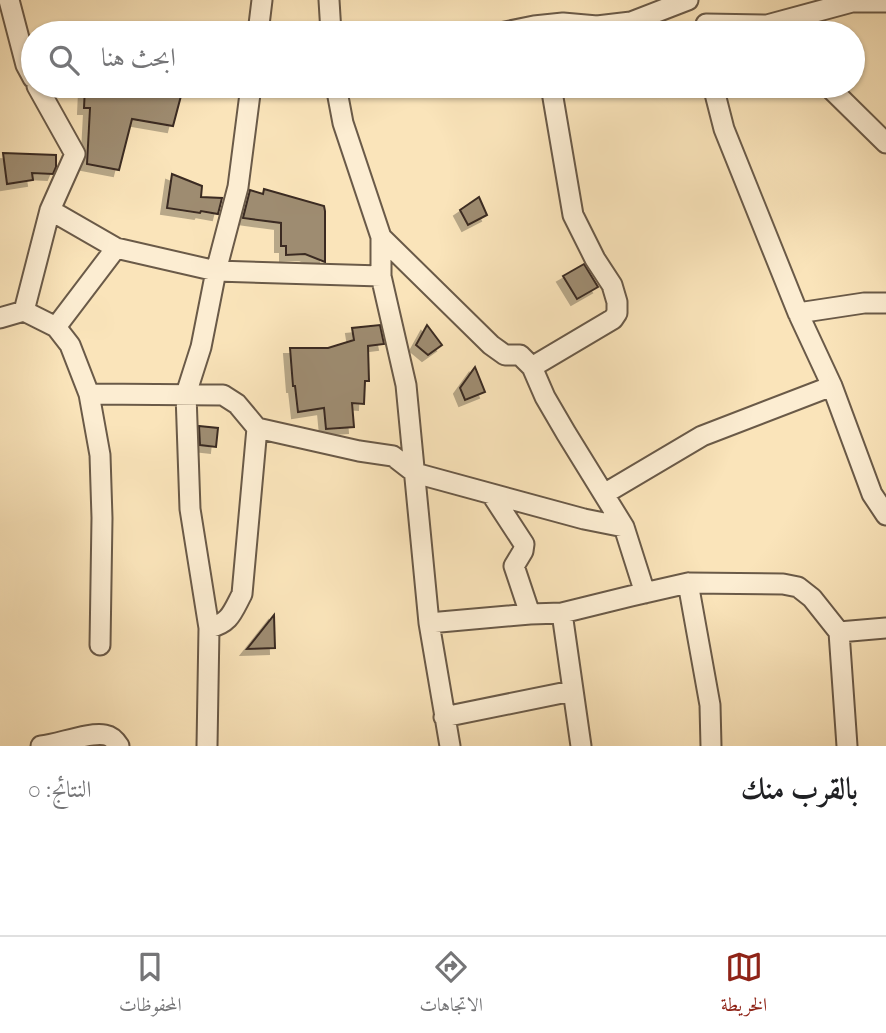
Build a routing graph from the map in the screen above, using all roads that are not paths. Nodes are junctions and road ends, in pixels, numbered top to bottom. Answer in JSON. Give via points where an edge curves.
{"nodes":[{"id":1,"x":9,"y":0,"type":"edge"},
{"id":2,"x":262,"y":0,"type":"edge"},
{"id":3,"x":329,"y":0,"type":"edge"},
{"id":4,"x":688,"y":0,"type":"edge"},
{"id":5,"x":886,"y":2,"type":"edge"},
{"id":6,"x":259,"y":21,"type":"edge"},
{"id":7,"x":330,"y":21,"type":"edge"},
{"id":8,"x":634,"y":21,"type":"edge"},
{"id":9,"x":702,"y":21,"type":"edge"},
{"id":10,"x":795,"y":21,"type":"edge"},
{"id":11,"x":21,"y":46,"type":"edge"},
{"id":12,"x":44,"y":98,"type":"edge"},
{"id":13,"x":249,"y":98,"type":"edge"},
{"id":14,"x":338,"y":98,"type":"edge"},
{"id":15,"x":553,"y":98,"type":"edge"},
{"id":16,"x":716,"y":98,"type":"edge"},
{"id":17,"x":840,"y":98,"type":"edge"},
{"id":18,"x":886,"y":143,"type":"edge"},
{"id":19,"x":50,"y":210,"type":"junction"},
{"id":20,"x":381,"y":237,"type":"junction"},
{"id":21,"x":116,"y":248,"type":"junction"},
{"id":22,"x":216,"y":271,"type":"junction"},
{"id":23,"x":381,"y":276,"type":"junction"},
{"id":24,"x":886,"y":303,"type":"edge"},
{"id":25,"x":24,"y":311,"type":"junction"},
{"id":26,"x":798,"y":313,"type":"junction"},
{"id":27,"x":0,"y":318,"type":"edge"},
{"id":28,"x":57,"y":327,"type":"junction"},
{"id":29,"x":532,"y":367,"type":"junction"},
{"id":30,"x":832,"y":386,"type":"junction"},
{"id":31,"x":89,"y":394,"type":"junction"},
{"id":32,"x":186,"y":394,"type":"junction"},
{"id":33,"x":257,"y":428,"type":"junction"},
{"id":34,"x":415,"y":473,"type":"junction"},
{"id":35,"x":604,"y":494,"type":"junction"},
{"id":36,"x":492,"y":495,"type":"junction"},
{"id":37,"x":886,"y":515,"type":"edge"},
{"id":38,"x":624,"y":527,"type":"junction"},
{"id":39,"x":688,"y":583,"type":"junction"},
{"id":40,"x":645,"y":593,"type":"junction"},
{"id":41,"x":562,"y":613,"type":"junction"},
{"id":42,"x":530,"y":614,"type":"junction"},
{"id":43,"x":429,"y":623,"type":"junction"},
{"id":44,"x":209,"y":628,"type":"junction"},
{"id":45,"x":886,"y":628,"type":"edge"},
{"id":46,"x":839,"y":632,"type":"junction"},
{"id":47,"x":100,"y":645,"type":"dead end"},
{"id":48,"x":572,"y":691,"type":"junction"},
{"id":49,"x":444,"y":717,"type":"junction"},
{"id":50,"x":41,"y":746,"type":"edge"},
{"id":51,"x":119,"y":746,"type":"edge"},
{"id":52,"x":207,"y":746,"type":"edge"},
{"id":53,"x":450,"y":746,"type":"edge"},
{"id":54,"x":581,"y":746,"type":"edge"},
{"id":55,"x":711,"y":746,"type":"edge"},
{"id":56,"x":847,"y":746,"type":"edge"}],
"edges":[{"from":1,"to":11,"type":"street"},
{"from":2,"to":6,"type":"street"},
{"from":3,"to":7,"type":"street"},
{"from":4,"to":8,"type":"street"},
{"from":4,"to":9,"type":"street"},
{"from":5,"to":10,"type":"street","via":[[852,2]]},
{"from":12,"to":19,"type":"street","via":[[75,154]]},
{"from":13,"to":22,"type":"street","via":[[237,187]]},
{"from":14,"to":20,"type":"street"},
{"from":15,"to":29,"type":"street","via":[[573,215],[612,285],[617,313]]},
{"from":16,"to":26,"type":"street","via":[[724,129]]},
{"from":17,"to":18,"type":"street"},
{"from":19,"to":21,"type":"street"},
{"from":19,"to":25,"type":"street"},
{"from":20,"to":23,"type":"street"},
{"from":20,"to":29,"type":"street","via":[[491,345],[505,355],[520,355]]},
{"from":21,"to":22,"type":"street"},
{"from":21,"to":28,"type":"street"},
{"from":22,"to":23,"type":"street"},
{"from":22,"to":32,"type":"street"},
{"from":23,"to":34,"type":"street","via":[[406,385]]},
{"from":24,"to":26,"type":"street"},
{"from":25,"to":27,"type":"street"},
{"from":25,"to":28,"type":"street"},
{"from":26,"to":30,"type":"street"},
{"from":28,"to":31,"type":"street","via":[[70,345]]},
{"from":29,"to":35,"type":"street"},
{"from":30,"to":35,"type":"street","via":[[702,436]]},
{"from":30,"to":37,"type":"street","via":[[873,494]]},
{"from":31,"to":32,"type":"street"},
{"from":31,"to":47,"type":"street","via":[[100,455]]},
{"from":32,"to":33,"type":"street","via":[[223,395]]},
{"from":32,"to":44,"type":"street","via":[[190,509]]},
{"from":33,"to":34,"type":"street","via":[[393,456]]},
{"from":33,"to":44,"type":"street","via":[[242,594],[230,617]]},
{"from":34,"to":36,"type":"street"},
{"from":34,"to":43,"type":"street"},
{"from":35,"to":38,"type":"street"},
{"from":36,"to":38,"type":"street"},
{"from":36,"to":42,"type":"street","via":[[524,544],[514,566]]},
{"from":38,"to":40,"type":"street"},
{"from":39,"to":40,"type":"street"},
{"from":39,"to":46,"type":"street","via":[[798,587]]},
{"from":39,"to":55,"type":"street","via":[[710,705]]},
{"from":40,"to":41,"type":"street"},
{"from":41,"to":42,"type":"street"},
{"from":41,"to":48,"type":"street"},
{"from":42,"to":43,"type":"street"},
{"from":43,"to":49,"type":"street"},
{"from":44,"to":52,"type":"street"},
{"from":45,"to":46,"type":"street"},
{"from":46,"to":56,"type":"street"},
{"from":48,"to":49,"type":"street"},
{"from":48,"to":54,"type":"street"},
{"from":49,"to":53,"type":"street"},
{"from":50,"to":51,"type":"street","via":[[107,735]]}]}
